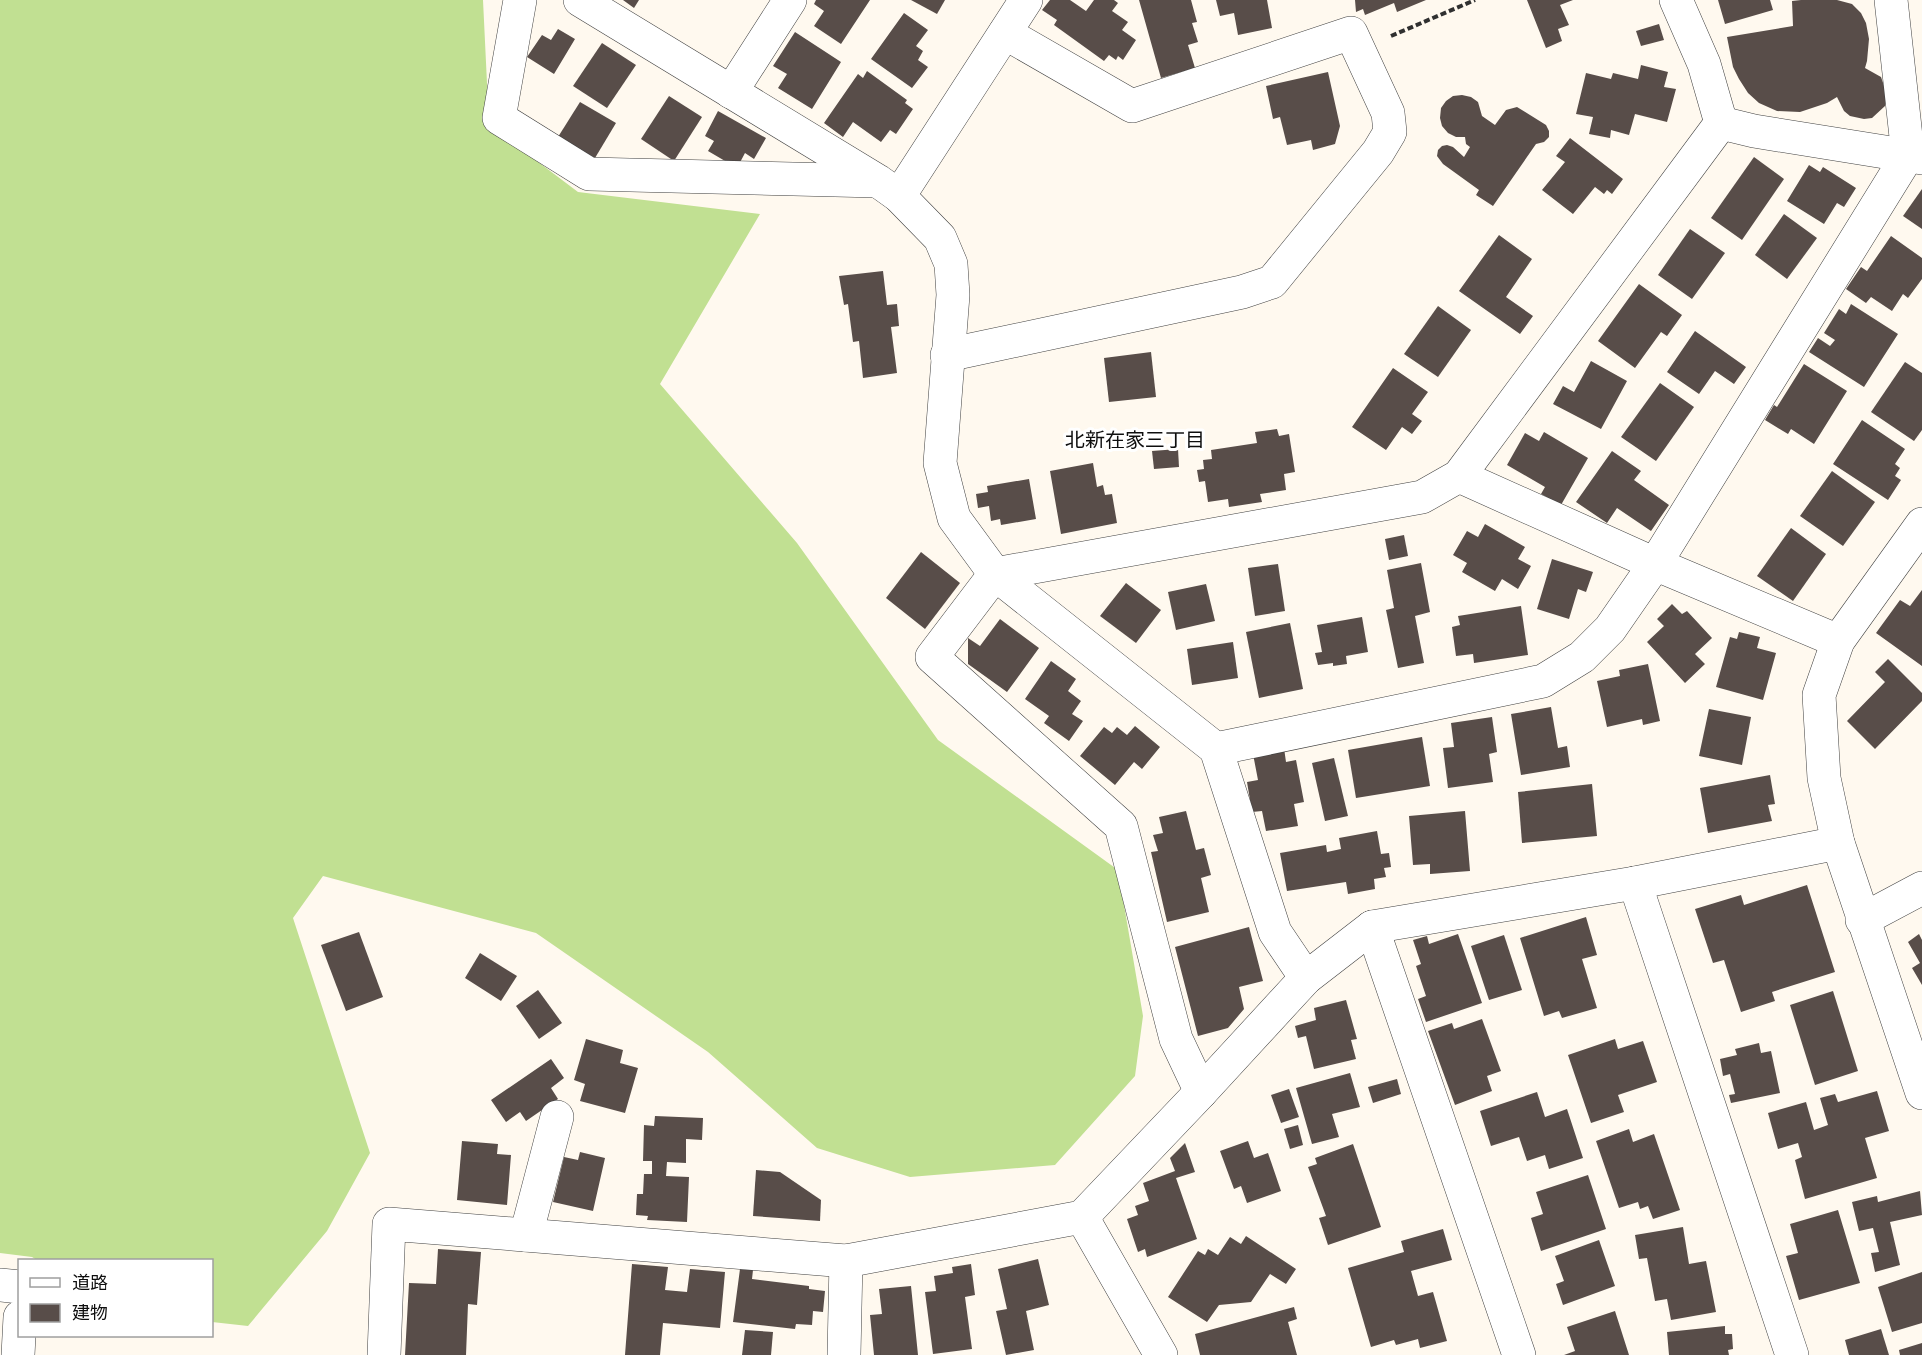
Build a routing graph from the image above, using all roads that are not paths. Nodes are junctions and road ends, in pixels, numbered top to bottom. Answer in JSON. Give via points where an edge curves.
{"nodes":[{"id":1,"x":520,"y":0,"type":"edge"},
{"id":2,"x":580,"y":0,"type":"edge"},
{"id":3,"x":790,"y":0,"type":"edge"},
{"id":4,"x":1026,"y":0,"type":"edge"},
{"id":5,"x":1676,"y":0,"type":"edge"},
{"id":6,"x":1891,"y":0,"type":"edge"},
{"id":7,"x":1005,"y":33,"type":"junction"},
{"id":8,"x":731,"y":92,"type":"junction"},
{"id":9,"x":1721,"y":123,"type":"junction"},
{"id":10,"x":1915,"y":157,"type":"edge"},
{"id":11,"x":889,"y":188,"type":"junction"},
{"id":12,"x":947,"y":355,"type":"junction"},
{"id":13,"x":1459,"y":476,"type":"junction"},
{"id":14,"x":1922,"y":524,"type":"edge"},
{"id":15,"x":1655,"y":564,"type":"junction"},
{"id":16,"x":995,"y":574,"type":"junction"},
{"id":17,"x":1838,"y":641,"type":"junction"},
{"id":18,"x":1216,"y":749,"type":"junction"},
{"id":19,"x":1838,"y":843,"type":"junction"},
{"id":20,"x":1635,"y":883,"type":"junction"},
{"id":21,"x":1922,"y":888,"type":"edge"},
{"id":22,"x":1862,"y":920,"type":"junction"},
{"id":23,"x":1372,"y":927,"type":"junction"},
{"id":24,"x":1306,"y":978,"type":"junction"},
{"id":25,"x":1201,"y":1092,"type":"junction"},
{"id":26,"x":1922,"y":1093,"type":"edge"},
{"id":27,"x":557,"y":1118,"type":"dead end"},
{"id":28,"x":1082,"y":1217,"type":"junction"},
{"id":29,"x":526,"y":1235,"type":"junction"},
{"id":30,"x":846,"y":1261,"type":"junction"},
{"id":31,"x":0,"y":1285,"type":"edge"},
{"id":32,"x":18,"y":1287,"type":"edge"},
{"id":33,"x":19,"y":1337,"type":"edge"},
{"id":34,"x":18,"y":1355,"type":"edge"},
{"id":35,"x":384,"y":1355,"type":"edge"},
{"id":36,"x":844,"y":1355,"type":"edge"},
{"id":37,"x":1161,"y":1355,"type":"edge"},
{"id":38,"x":1519,"y":1355,"type":"edge"},
{"id":39,"x":1792,"y":1355,"type":"edge"}],
"edges":[{"from":1,"to":11,"type":"street","via":[[499,118],[589,174]]},
{"from":2,"to":8,"type":"street"},
{"from":3,"to":8,"type":"street"},
{"from":4,"to":7,"type":"street"},
{"from":5,"to":9,"type":"street","via":[[1704,64]]},
{"from":6,"to":10,"type":"street"},
{"from":7,"to":11,"type":"street"},
{"from":7,"to":12,"type":"street","via":[[1132,106],[1351,33],[1388,113],[1390,132],[1272,282],[1242,292]]},
{"from":8,"to":11,"type":"street"},
{"from":9,"to":10,"type":"street"},
{"from":9,"to":13,"type":"street"},
{"from":10,"to":15,"type":"street"},
{"from":11,"to":12,"type":"street","via":[[940,238],[951,264],[953,295]]},
{"from":12,"to":16,"type":"street","via":[[940,463],[954,518]]},
{"from":13,"to":15,"type":"street"},
{"from":13,"to":16,"type":"street","via":[[1422,497]]},
{"from":14,"to":17,"type":"street"},
{"from":15,"to":17,"type":"street"},
{"from":15,"to":18,"type":"street","via":[[1610,629],[1582,657],[1543,681]]},
{"from":16,"to":18,"type":"street"},
{"from":16,"to":25,"type":"street","via":[[932,657],[1121,826],[1176,1039]]},
{"from":17,"to":19,"type":"street","via":[[1819,695],[1824,778]]},
{"from":18,"to":24,"type":"street","via":[[1275,932]]},
{"from":19,"to":20,"type":"street"},
{"from":19,"to":22,"type":"street"},
{"from":20,"to":23,"type":"street"},
{"from":20,"to":39,"type":"street"},
{"from":21,"to":22,"type":"street"},
{"from":22,"to":26,"type":"street"},
{"from":23,"to":24,"type":"street"},
{"from":23,"to":38,"type":"street"},
{"from":24,"to":25,"type":"street"},
{"from":25,"to":28,"type":"street"},
{"from":27,"to":29,"type":"street"},
{"from":28,"to":30,"type":"street"},
{"from":28,"to":37,"type":"street"},
{"from":29,"to":30,"type":"street"},
{"from":29,"to":35,"type":"street","via":[[389,1224]]},
{"from":30,"to":36,"type":"street"},
{"from":31,"to":32,"type":"street"},
{"from":33,"to":34,"type":"street"}]}
